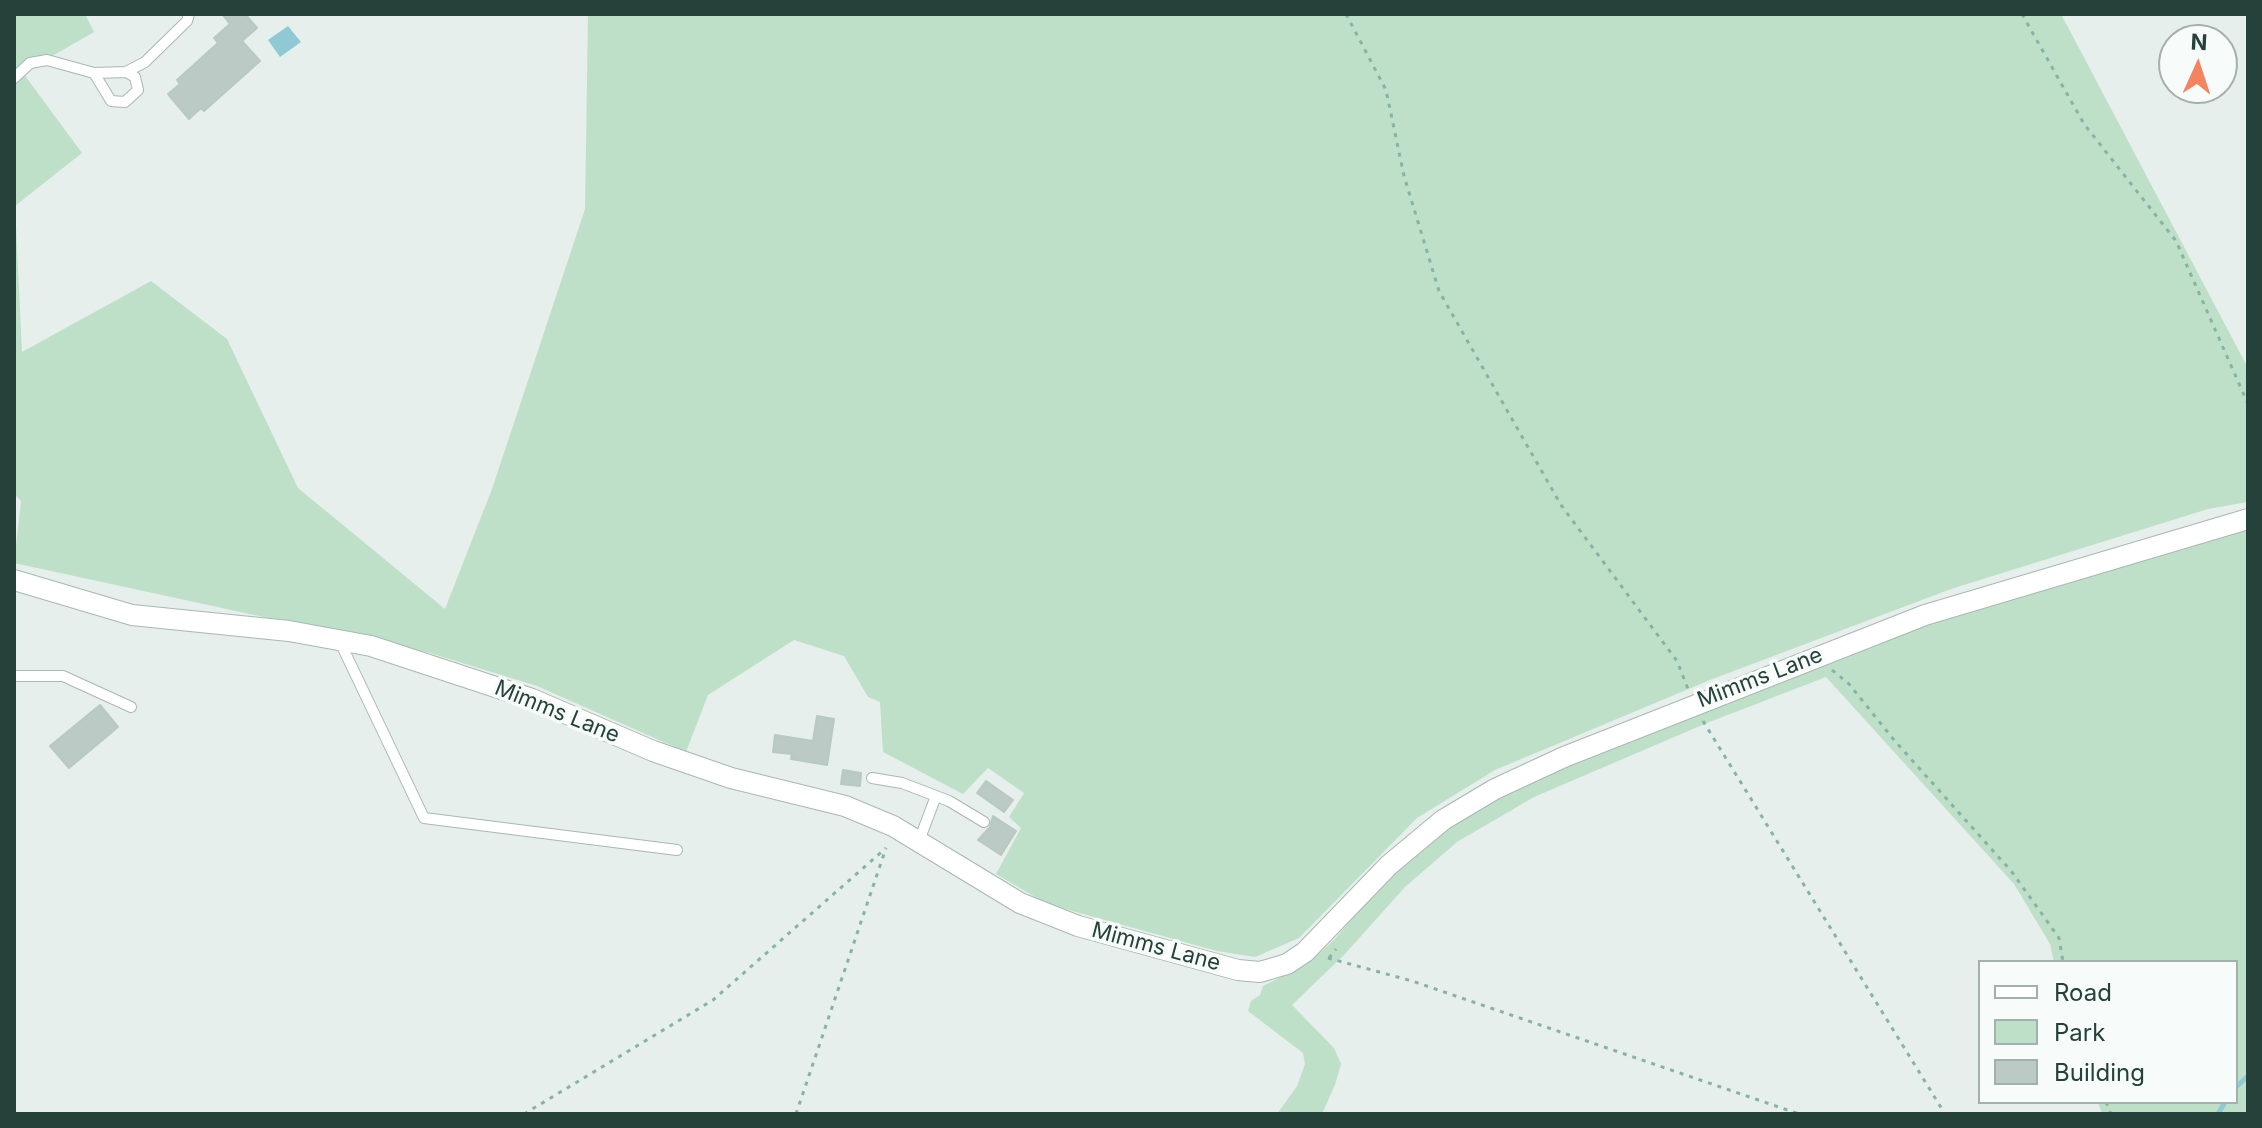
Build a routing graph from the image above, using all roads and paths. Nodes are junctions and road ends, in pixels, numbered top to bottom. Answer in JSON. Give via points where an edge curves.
{"nodes":[{"id":1,"x":189,"y":14,"type":"edge"},
{"id":2,"x":1346,"y":14,"type":"edge"},
{"id":3,"x":2022,"y":14,"type":"edge"},
{"id":4,"x":126,"y":72,"type":"junction"},
{"id":5,"x":94,"y":73,"type":"junction"},
{"id":6,"x":14,"y":78,"type":"edge"},
{"id":7,"x":2248,"y":404,"type":"edge"},
{"id":8,"x":2248,"y":519,"type":"edge"},
{"id":9,"x":14,"y":580,"type":"edge"},
{"id":10,"x":339,"y":640,"type":"junction"},
{"id":11,"x":1820,"y":672,"type":"dead end"},
{"id":12,"x":14,"y":676,"type":"edge"},
{"id":13,"x":1693,"y":704,"type":"junction"},
{"id":14,"x":131,"y":707,"type":"dead end"},
{"id":15,"x":872,"y":778,"type":"dead end"},
{"id":16,"x":936,"y":796,"type":"junction"},
{"id":17,"x":984,"y":822,"type":"dead end"},
{"id":18,"x":893,"y":826,"type":"junction"},
{"id":19,"x":919,"y":841,"type":"junction"},
{"id":20,"x":886,"y":848,"type":"junction"},
{"id":21,"x":677,"y":850,"type":"dead end"},
{"id":22,"x":1337,"y":948,"type":"dead end"},
{"id":23,"x":1305,"y":952,"type":"junction"},
{"id":24,"x":1329,"y":958,"type":"junction"},
{"id":25,"x":2063,"y":960,"type":"edge"},
{"id":26,"x":524,"y":1114,"type":"edge"},
{"id":27,"x":796,"y":1114,"type":"edge"},
{"id":28,"x":1799,"y":1114,"type":"edge"},
{"id":29,"x":1945,"y":1114,"type":"edge"}],
"edges":[{"from":1,"to":4,"type":"lane","via":[[145,62]]},
{"from":2,"to":13,"type":"path","via":[[1386,90],[1404,176],[1439,291],[1561,505],[1677,661]]},
{"from":3,"to":7,"type":"path","via":[[2084,124],[2176,241]]},
{"from":4,"to":5,"type":"lane"},
{"from":4,"to":5,"type":"lane","via":[[135,77],[138,90],[125,102],[111,101]]},
{"from":5,"to":6,"type":"lane","via":[[47,60],[30,63]]},
{"from":8,"to":13,"type":"street","name":"Mimms Lane","via":[[1925,615]]},
{"from":9,"to":10,"type":"street","name":"Mimms Lane","via":[[132,615]]},
{"from":10,"to":18,"type":"street","name":"Mimms Lane","via":[[532,699],[731,778],[845,806]]},
{"from":10,"to":21,"type":"lane","via":[[424,818]]},
{"from":11,"to":25,"type":"path","via":[[1831,669],[1849,684],[2012,872],[2059,938]]},
{"from":12,"to":14,"type":"lane","via":[[63,676]]},
{"from":13,"to":23,"type":"street","name":"Mimms Lane","via":[[1550,763],[1443,820],[1389,865]]},
{"from":13,"to":29,"type":"path"},
{"from":15,"to":16,"type":"lane"},
{"from":16,"to":17,"type":"lane"},
{"from":16,"to":19,"type":"lane"},
{"from":18,"to":19,"type":"street","name":"Mimms Lane"},
{"from":18,"to":20,"type":"path"},
{"from":19,"to":23,"type":"street","name":"Mimms Lane","via":[[1020,903],[1078,926],[1238,970],[1272,970]]},
{"from":20,"to":26,"type":"path","via":[[713,1000]]},
{"from":20,"to":27,"type":"path"},
{"from":22,"to":24,"type":"path"},
{"from":23,"to":24,"type":"path"},
{"from":24,"to":28,"type":"path","via":[[1412,981]]}]}
